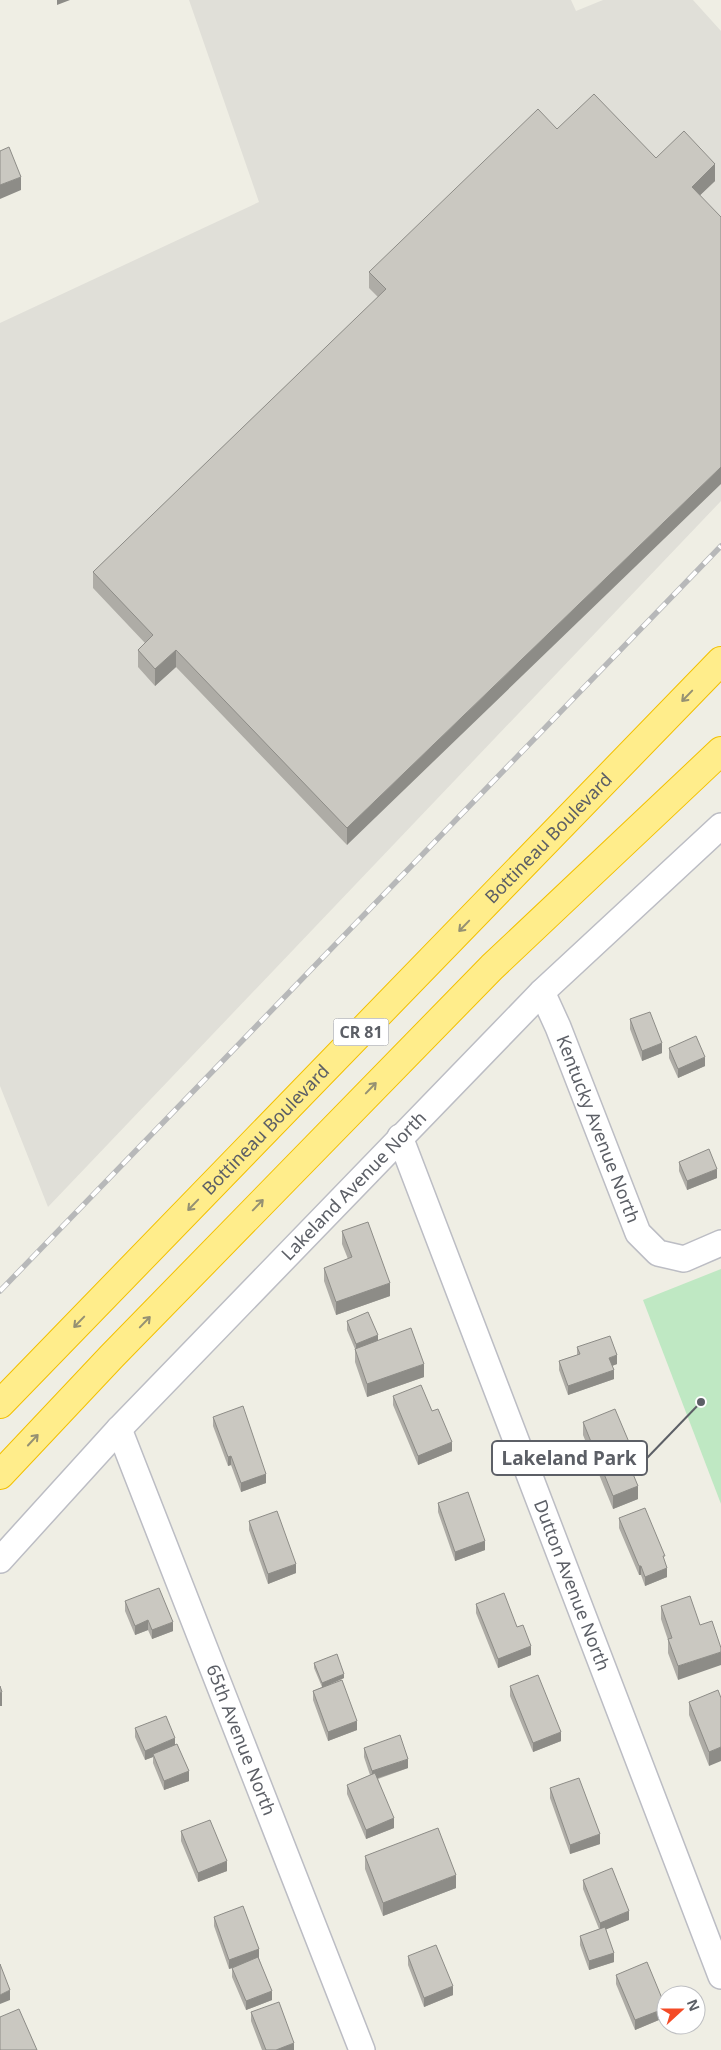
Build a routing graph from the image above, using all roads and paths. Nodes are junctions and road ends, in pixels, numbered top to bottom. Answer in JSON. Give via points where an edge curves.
{"nodes":[{"id":1,"x":721,"y":661,"type":"edge"},
{"id":2,"x":721,"y":751,"type":"edge"},
{"id":3,"x":721,"y":826,"type":"edge"},
{"id":4,"x":542,"y":992,"type":"junction"},
{"id":5,"x":400,"y":1138,"type":"junction"},
{"id":6,"x":721,"y":1243,"type":"edge"},
{"id":7,"x":0,"y":1404,"type":"edge"},
{"id":8,"x":119,"y":1429,"type":"junction"},
{"id":9,"x":0,"y":1475,"type":"edge"},
{"id":10,"x":0,"y":1560,"type":"edge"},
{"id":11,"x":721,"y":1976,"type":"edge"},
{"id":12,"x":362,"y":2050,"type":"edge"}],
"edges":[{"from":1,"to":7,"type":"highway","name":"Bottineau Boulevard","number":"CR 81","one_way":true},
{"from":9,"to":2,"type":"highway","number":"CR 81","one_way":true,"via":[[485,974]]},
{"from":3,"to":4,"type":"street","name":"Lakeland Avenue North"},
{"from":4,"to":5,"type":"street","name":"Lakeland Avenue North"},
{"from":4,"to":6,"type":"street","name":"Kentucky Avenue North","via":[[638,1232],[658,1253],[684,1259]]},
{"from":5,"to":8,"type":"street","name":"Lakeland Avenue North"},
{"from":5,"to":11,"type":"street","name":"Dutton Avenue North"},
{"from":8,"to":10,"type":"street","name":"Lakeland Avenue North"},
{"from":8,"to":12,"type":"street","name":"65th Avenue North"}]}
